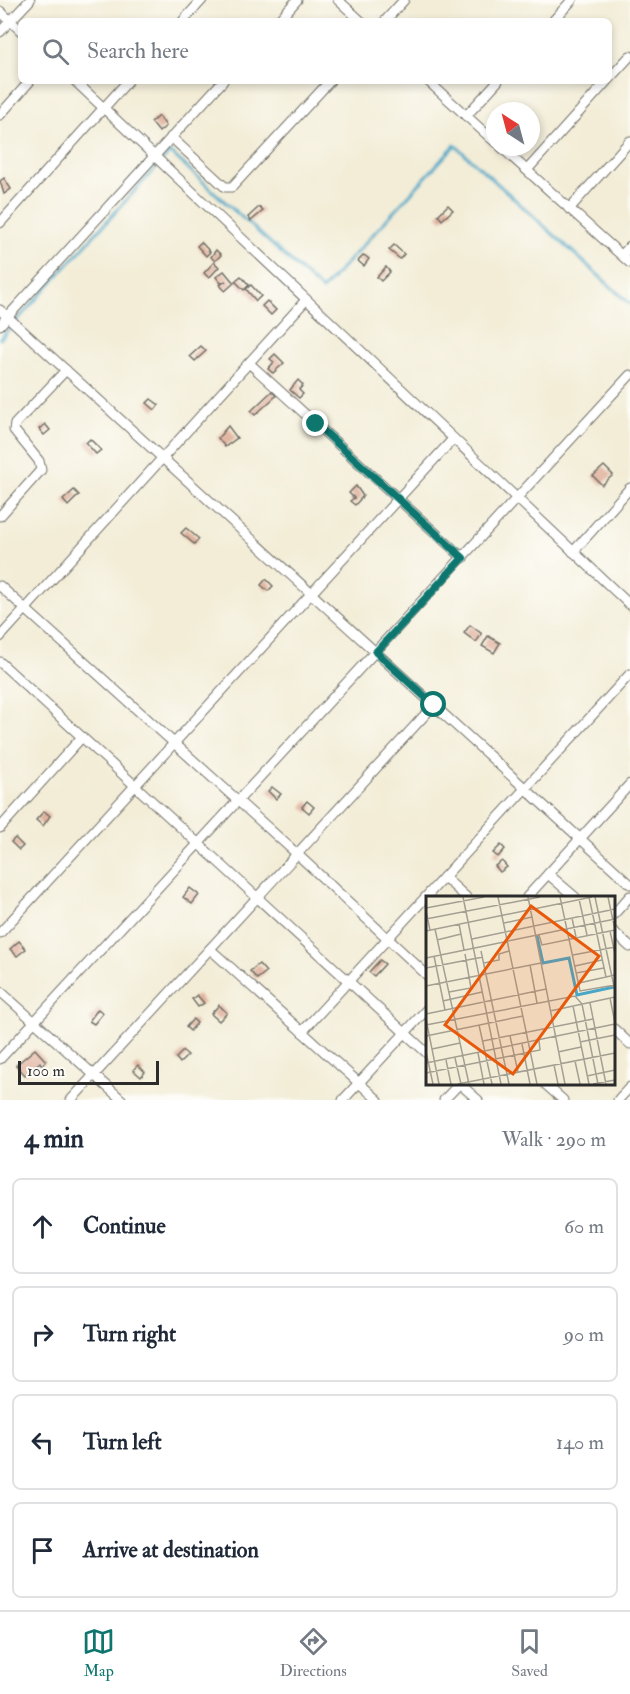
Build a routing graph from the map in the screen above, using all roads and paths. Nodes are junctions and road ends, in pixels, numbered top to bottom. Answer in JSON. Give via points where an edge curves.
{"nodes":[{"id":1,"x":30,"y":0,"type":"edge"},
{"id":2,"x":202,"y":0,"type":"edge"},
{"id":3,"x":297,"y":0,"type":"edge"},
{"id":4,"x":338,"y":0,"type":"edge"},
{"id":5,"x":404,"y":0,"type":"edge"},
{"id":6,"x":572,"y":0,"type":"edge"},
{"id":7,"x":0,"y":11,"type":"edge"},
{"id":8,"x":186,"y":18,"type":"edge"},
{"id":9,"x":281,"y":18,"type":"edge"},
{"id":10,"x":358,"y":18,"type":"edge"},
{"id":11,"x":388,"y":18,"type":"edge"},
{"id":12,"x":556,"y":18,"type":"edge"},
{"id":13,"x":10,"y":21,"type":"junction"},
{"id":14,"x":18,"y":28,"type":"edge"},
{"id":15,"x":0,"y":33,"type":"edge"},
{"id":16,"x":630,"y":56,"type":"edge"},
{"id":17,"x":612,"y":76,"type":"edge"},
{"id":18,"x":27,"y":84,"type":"edge"},
{"id":19,"x":78,"y":84,"type":"edge"},
{"id":20,"x":125,"y":84,"type":"edge"},
{"id":21,"x":220,"y":84,"type":"edge"},
{"id":22,"x":327,"y":84,"type":"edge"},
{"id":23,"x":431,"y":84,"type":"edge"},
{"id":24,"x":495,"y":84,"type":"edge"},
{"id":25,"x":604,"y":84,"type":"edge"},
{"id":26,"x":103,"y":109,"type":"junction"},
{"id":27,"x":0,"y":115,"type":"edge"},
{"id":28,"x":466,"y":116,"type":"junction"},
{"id":29,"x":486,"y":134,"type":"edge"},
{"id":30,"x":171,"y":137,"type":"junction"},
{"id":31,"x":630,"y":141,"type":"edge"},
{"id":32,"x":511,"y":156,"type":"edge"},
{"id":33,"x":153,"y":157,"type":"junction"},
{"id":34,"x":527,"y":170,"type":"junction"},
{"id":35,"x":569,"y":208,"type":"junction"},
{"id":36,"x":0,"y":223,"type":"edge"},
{"id":37,"x":630,"y":246,"type":"edge"},
{"id":38,"x":622,"y":255,"type":"junction"},
{"id":39,"x":630,"y":263,"type":"edge"},
{"id":40,"x":305,"y":301,"type":"junction"},
{"id":41,"x":4,"y":313,"type":"edge"},
{"id":42,"x":0,"y":325,"type":"edge"},
{"id":43,"x":249,"y":363,"type":"junction"},
{"id":44,"x":66,"y":370,"type":"junction"},
{"id":45,"x":630,"y":375,"type":"edge"},
{"id":46,"x":453,"y":439,"type":"junction"},
{"id":47,"x":163,"y":457,"type":"junction"},
{"id":48,"x":630,"y":488,"type":"edge"},
{"id":49,"x":398,"y":499,"type":"junction"},
{"id":50,"x":517,"y":499,"type":"junction"},
{"id":51,"x":0,"y":516,"type":"edge"},
{"id":52,"x":573,"y":552,"type":"junction"},
{"id":53,"x":463,"y":558,"type":"junction"},
{"id":54,"x":0,"y":586,"type":"edge"},
{"id":55,"x":310,"y":593,"type":"junction"},
{"id":56,"x":630,"y":605,"type":"edge"},
{"id":57,"x":25,"y":609,"type":"junction"},
{"id":58,"x":0,"y":637,"type":"edge"},
{"id":59,"x":376,"y":652,"type":"junction"},
{"id":60,"x":0,"y":662,"type":"edge"},
{"id":61,"x":630,"y":674,"type":"edge"},
{"id":62,"x":434,"y":705,"type":"junction"},
{"id":63,"x":82,"y":737,"type":"junction"},
{"id":64,"x":174,"y":742,"type":"junction"},
{"id":65,"x":630,"y":784,"type":"edge"},
{"id":66,"x":135,"y":786,"type":"junction"},
{"id":67,"x":525,"y":788,"type":"junction"},
{"id":68,"x":238,"y":801,"type":"junction"},
{"id":69,"x":0,"y":828,"type":"edge"},
{"id":70,"x":580,"y":838,"type":"junction"},
{"id":71,"x":198,"y":844,"type":"junction"},
{"id":72,"x":297,"y":854,"type":"junction"},
{"id":73,"x":548,"y":874,"type":"junction"},
{"id":74,"x":444,"y":878,"type":"junction"},
{"id":75,"x":630,"y":884,"type":"edge"},
{"id":76,"x":427,"y":896,"type":"edge"},
{"id":77,"x":465,"y":896,"type":"edge"},
{"id":78,"x":528,"y":896,"type":"edge"},
{"id":79,"x":574,"y":896,"type":"edge"},
{"id":80,"x":257,"y":897,"type":"junction"},
{"id":81,"x":630,"y":897,"type":"edge"},
{"id":82,"x":426,"y":898,"type":"edge"},
{"id":83,"x":615,"y":913,"type":"edge"},
{"id":84,"x":0,"y":933,"type":"edge"},
{"id":85,"x":615,"y":933,"type":"edge"},
{"id":86,"x":387,"y":940,"type":"junction"},
{"id":87,"x":630,"y":947,"type":"edge"},
{"id":88,"x":210,"y":949,"type":"junction"},
{"id":89,"x":426,"y":974,"type":"edge"},
{"id":90,"x":348,"y":981,"type":"junction"},
{"id":91,"x":0,"y":990,"type":"edge"},
{"id":92,"x":426,"y":1010,"type":"edge"},
{"id":93,"x":34,"y":1021,"type":"junction"},
{"id":94,"x":615,"y":1030,"type":"edge"},
{"id":95,"x":302,"y":1032,"type":"junction"},
{"id":96,"x":405,"y":1033,"type":"junction"},
{"id":97,"x":630,"y":1044,"type":"edge"},
{"id":98,"x":426,"y":1052,"type":"edge"},
{"id":99,"x":0,"y":1059,"type":"edge"},
{"id":100,"x":94,"y":1075,"type":"junction"},
{"id":101,"x":359,"y":1083,"type":"junction"},
{"id":102,"x":457,"y":1085,"type":"edge"},
{"id":103,"x":461,"y":1085,"type":"edge"},
{"id":104,"x":547,"y":1085,"type":"edge"},
{"id":105,"x":630,"y":1087,"type":"edge"},
{"id":106,"x":71,"y":1100,"type":"edge"},
{"id":107,"x":122,"y":1100,"type":"edge"},
{"id":108,"x":343,"y":1100,"type":"edge"},
{"id":109,"x":378,"y":1100,"type":"edge"},
{"id":110,"x":444,"y":1100,"type":"edge"},
{"id":111,"x":478,"y":1100,"type":"edge"},
{"id":112,"x":563,"y":1100,"type":"edge"},
{"id":113,"x":618,"y":1100,"type":"edge"}],
"edges":[{"from":1,"to":13,"type":"street"},
{"from":2,"to":8,"type":"street"},
{"from":3,"to":9,"type":"street"},
{"from":4,"to":10,"type":"street"},
{"from":5,"to":11,"type":"street"},
{"from":6,"to":12,"type":"street"},
{"from":7,"to":13,"type":"street"},
{"from":13,"to":14,"type":"street"},
{"from":13,"to":15,"type":"street"},
{"from":16,"to":17,"type":"street"},
{"from":18,"to":27,"type":"street"},
{"from":19,"to":26,"type":"street"},
{"from":20,"to":26,"type":"street"},
{"from":21,"to":30,"type":"street"},
{"from":22,"to":30,"type":"street","via":[[232,187],[225,187]]},
{"from":23,"to":28,"type":"street"},
{"from":24,"to":28,"type":"street"},
{"from":25,"to":34,"type":"street"},
{"from":26,"to":33,"type":"street"},
{"from":26,"to":36,"type":"street"},
{"from":28,"to":29,"type":"street"},
{"from":30,"to":33,"type":"street"},
{"from":31,"to":35,"type":"street"},
{"from":32,"to":34,"type":"street"},
{"from":33,"to":40,"type":"street"},
{"from":33,"to":41,"type":"street"},
{"from":34,"to":35,"type":"street"},
{"from":35,"to":38,"type":"street"},
{"from":37,"to":38,"type":"street"},
{"from":38,"to":39,"type":"street"},
{"from":40,"to":43,"type":"street"},
{"from":40,"to":46,"type":"street"},
{"from":41,"to":42,"type":"street"},
{"from":41,"to":44,"type":"street"},
{"from":43,"to":47,"type":"street"},
{"from":43,"to":49,"type":"street"},
{"from":44,"to":47,"type":"street"},
{"from":44,"to":51,"type":"street","via":[[15,424],[18,437],[42,465]]},
{"from":45,"to":50,"type":"street"},
{"from":46,"to":49,"type":"street"},
{"from":46,"to":50,"type":"street"},
{"from":47,"to":55,"type":"street"},
{"from":47,"to":57,"type":"street"},
{"from":48,"to":52,"type":"street"},
{"from":49,"to":53,"type":"street"},
{"from":49,"to":55,"type":"street"},
{"from":50,"to":52,"type":"street"},
{"from":50,"to":53,"type":"street"},
{"from":52,"to":56,"type":"street"},
{"from":53,"to":59,"type":"street"},
{"from":54,"to":57,"type":"street"},
{"from":55,"to":59,"type":"street"},
{"from":55,"to":64,"type":"street"},
{"from":57,"to":58,"type":"street"},
{"from":57,"to":64,"type":"street"},
{"from":59,"to":62,"type":"street"},
{"from":59,"to":68,"type":"street"},
{"from":60,"to":63,"type":"street"},
{"from":61,"to":67,"type":"street"},
{"from":62,"to":67,"type":"street"},
{"from":62,"to":72,"type":"street"},
{"from":63,"to":66,"type":"street"},
{"from":63,"to":69,"type":"street"},
{"from":64,"to":66,"type":"street"},
{"from":64,"to":68,"type":"street"},
{"from":65,"to":70,"type":"street"},
{"from":66,"to":71,"type":"street"},
{"from":66,"to":84,"type":"street"},
{"from":67,"to":70,"type":"street"},
{"from":67,"to":74,"type":"street"},
{"from":68,"to":71,"type":"street"},
{"from":68,"to":72,"type":"street"},
{"from":70,"to":73,"type":"street"},
{"from":70,"to":75,"type":"street"},
{"from":71,"to":80,"type":"street"},
{"from":71,"to":93,"type":"street"},
{"from":72,"to":80,"type":"street"},
{"from":72,"to":86,"type":"street"},
{"from":73,"to":78,"type":"street"},
{"from":73,"to":79,"type":"street"},
{"from":74,"to":76,"type":"street"},
{"from":74,"to":77,"type":"street"},
{"from":80,"to":88,"type":"street"},
{"from":80,"to":90,"type":"street"},
{"from":81,"to":83,"type":"street"},
{"from":82,"to":86,"type":"street"},
{"from":85,"to":87,"type":"street"},
{"from":86,"to":89,"type":"street"},
{"from":86,"to":90,"type":"street"},
{"from":88,"to":95,"type":"street"},
{"from":88,"to":100,"type":"street"},
{"from":90,"to":95,"type":"street"},
{"from":90,"to":96,"type":"street"},
{"from":91,"to":93,"type":"street"},
{"from":92,"to":96,"type":"street"},
{"from":93,"to":99,"type":"street"},
{"from":93,"to":100,"type":"street"},
{"from":94,"to":97,"type":"street"},
{"from":95,"to":101,"type":"street"},
{"from":96,"to":98,"type":"street"},
{"from":96,"to":101,"type":"street"},
{"from":100,"to":106,"type":"street"},
{"from":100,"to":107,"type":"street"},
{"from":101,"to":108,"type":"street"},
{"from":101,"to":109,"type":"street"},
{"from":102,"to":110,"type":"street"},
{"from":103,"to":111,"type":"street"},
{"from":104,"to":112,"type":"street"},
{"from":105,"to":113,"type":"street"}]}
